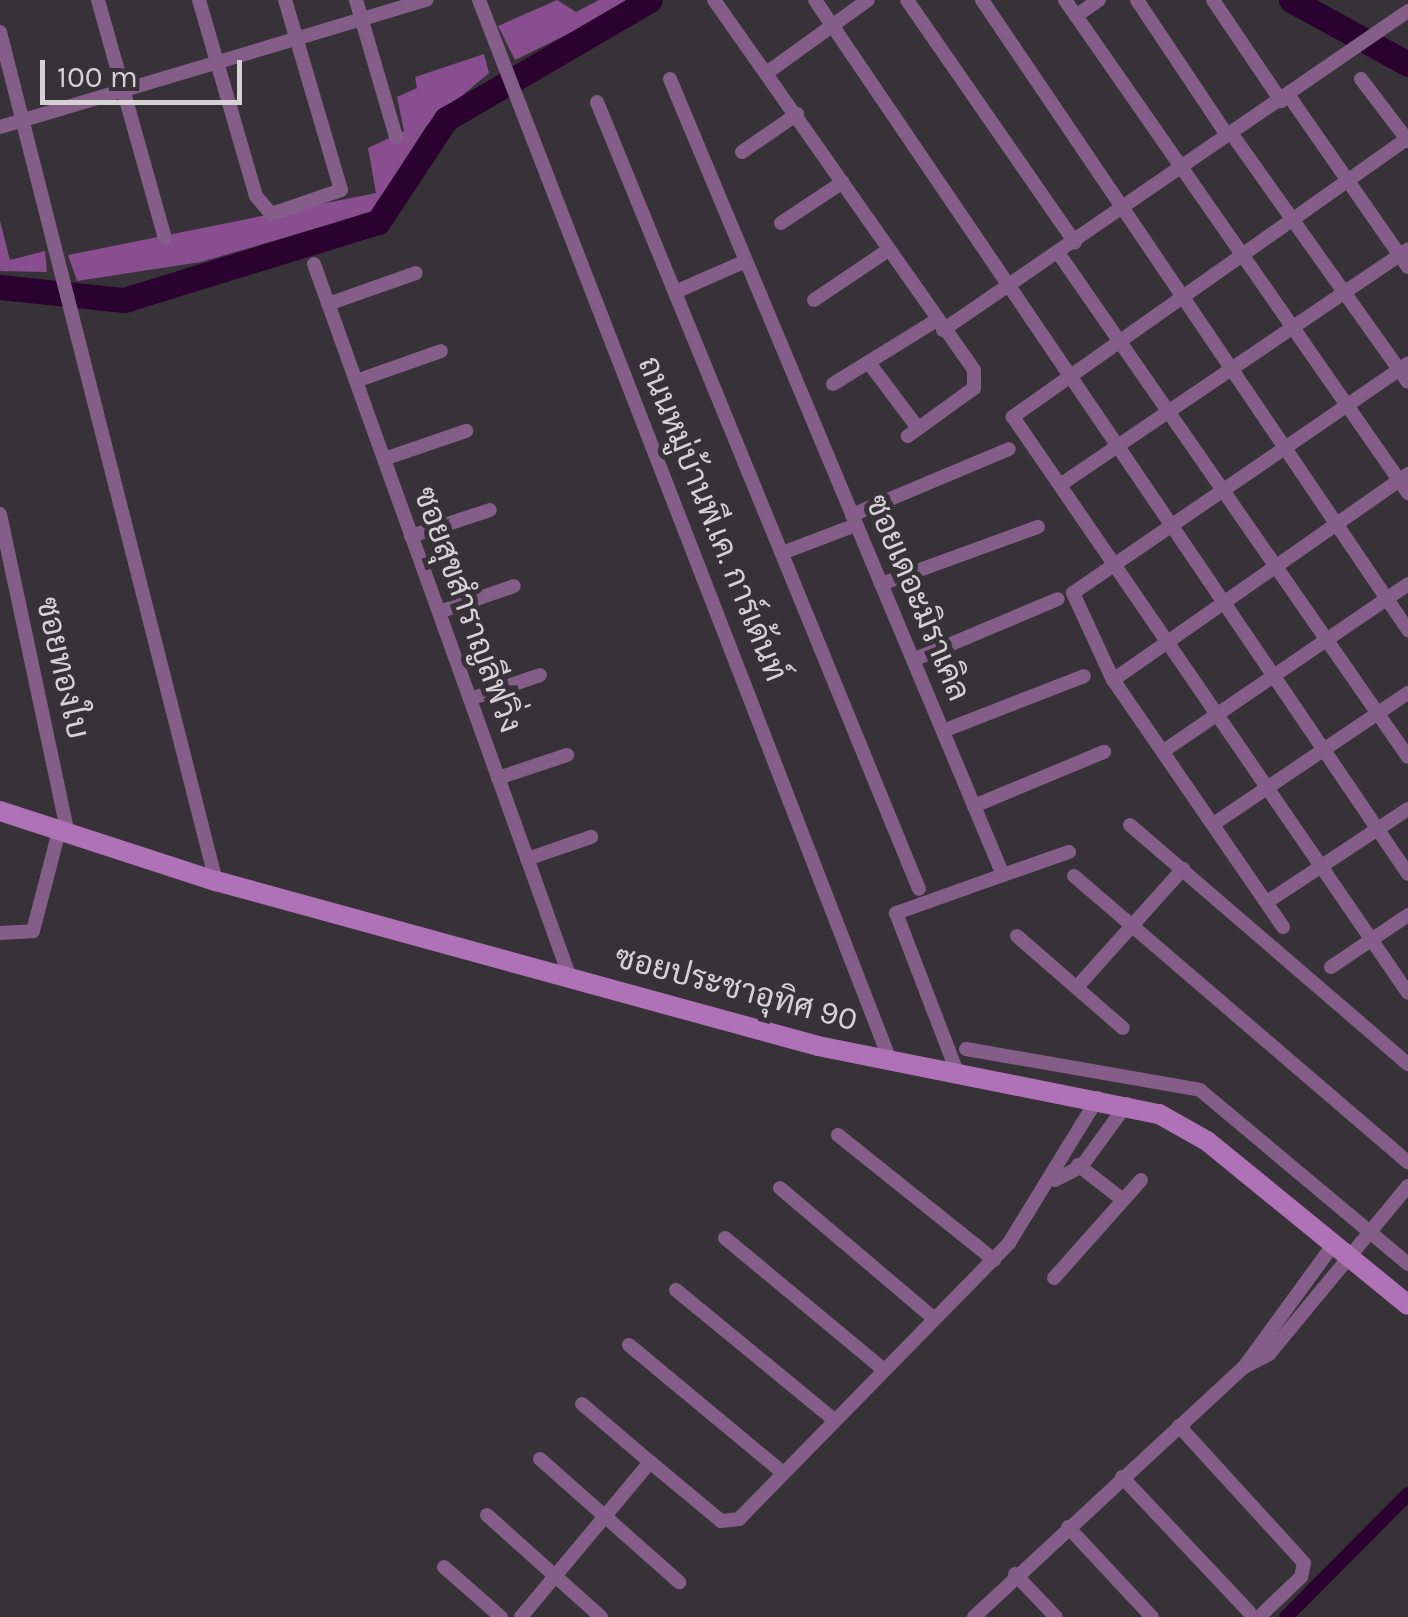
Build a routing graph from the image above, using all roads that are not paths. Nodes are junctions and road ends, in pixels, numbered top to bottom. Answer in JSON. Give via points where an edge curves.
{"nodes":[{"id":1,"x":98,"y":0,"type":"edge"},
{"id":2,"x":200,"y":0,"type":"edge"},
{"id":3,"x":286,"y":0,"type":"edge"},
{"id":4,"x":356,"y":0,"type":"edge"},
{"id":5,"x":427,"y":0,"type":"edge"},
{"id":6,"x":479,"y":0,"type":"edge"},
{"id":7,"x":714,"y":0,"type":"edge"},
{"id":8,"x":814,"y":0,"type":"edge"},
{"id":9,"x":868,"y":0,"type":"edge"},
{"id":10,"x":907,"y":0,"type":"edge"},
{"id":11,"x":982,"y":0,"type":"edge"},
{"id":12,"x":1066,"y":0,"type":"edge"},
{"id":13,"x":1099,"y":0,"type":"edge"},
{"id":14,"x":1138,"y":0,"type":"edge"},
{"id":15,"x":1213,"y":0,"type":"edge"},
{"id":16,"x":1408,"y":11,"type":"edge"},
{"id":17,"x":1076,"y":16,"type":"junction"},
{"id":18,"x":362,"y":20,"type":"junction"},
{"id":19,"x":1402,"y":21,"type":"edge"},
{"id":20,"x":832,"y":24,"type":"junction"},
{"id":21,"x":0,"y":32,"type":"edge"},
{"id":22,"x":297,"y":39,"type":"junction"},
{"id":23,"x":218,"y":62,"type":"junction"},
{"id":24,"x":768,"y":72,"type":"junction"},
{"id":25,"x":670,"y":79,"type":"dead end"},
{"id":26,"x":1362,"y":79,"type":"dead end"},
{"id":27,"x":125,"y":91,"type":"junction"},
{"id":28,"x":1284,"y":98,"type":"junction"},
{"id":29,"x":598,"y":102,"type":"dead end"},
{"id":30,"x":796,"y":114,"type":"junction"},
{"id":31,"x":26,"y":120,"type":"junction"},
{"id":32,"x":0,"y":127,"type":"edge"},
{"id":33,"x":1230,"y":134,"type":"junction"},
{"id":34,"x":396,"y":137,"type":"dead end"},
{"id":35,"x":1407,"y":139,"type":"edge"},
{"id":36,"x":742,"y":152,"type":"dead end"},
{"id":37,"x":1178,"y":172,"type":"junction"},
{"id":38,"x":1347,"y":180,"type":"junction"},
{"id":39,"x":842,"y":182,"type":"junction"},
{"id":40,"x":1122,"y":212,"type":"junction"},
{"id":41,"x":1290,"y":222,"type":"junction"},
{"id":42,"x":782,"y":223,"type":"dead end"},
{"id":43,"x":164,"y":238,"type":"dead end"},
{"id":44,"x":1075,"y":243,"type":"junction"},
{"id":45,"x":887,"y":251,"type":"junction"},
{"id":46,"x":1059,"y":254,"type":"junction"},
{"id":47,"x":1405,"y":257,"type":"edge"},
{"id":48,"x":1238,"y":259,"type":"junction"},
{"id":49,"x":746,"y":261,"type":"junction"},
{"id":50,"x":314,"y":264,"type":"dead end"},
{"id":51,"x":416,"y":273,"type":"dead end"},
{"id":52,"x":1006,"y":290,"type":"junction"},
{"id":53,"x":675,"y":292,"type":"junction"},
{"id":54,"x":1343,"y":296,"type":"junction"},
{"id":55,"x":814,"y":300,"type":"dead end"},
{"id":56,"x":1181,"y":300,"type":"junction"},
{"id":57,"x":328,"y":304,"type":"junction"},
{"id":58,"x":939,"y":325,"type":"junction"},
{"id":59,"x":1294,"y":328,"type":"junction"},
{"id":60,"x":1116,"y":341,"type":"junction"},
{"id":61,"x":441,"y":352,"type":"dead end"},
{"id":62,"x":869,"y":363,"type":"junction"},
{"id":63,"x":1229,"y":372,"type":"junction"},
{"id":64,"x":1405,"y":372,"type":"edge"},
{"id":65,"x":1064,"y":378,"type":"junction"},
{"id":66,"x":356,"y":382,"type":"junction"},
{"id":67,"x":834,"y":384,"type":"dead end"},
{"id":68,"x":1347,"y":405,"type":"junction"},
{"id":69,"x":1167,"y":414,"type":"junction"},
{"id":70,"x":466,"y":431,"type":"dead end"},
{"id":71,"x":1282,"y":448,"type":"junction"},
{"id":72,"x":1008,"y":449,"type":"dead end"},
{"id":73,"x":1116,"y":450,"type":"junction"},
{"id":74,"x":384,"y":460,"type":"junction"},
{"id":75,"x":1403,"y":477,"type":"edge"},
{"id":76,"x":1060,"y":485,"type":"junction"},
{"id":77,"x":1222,"y":488,"type":"junction"},
{"id":78,"x":1408,"y":494,"type":"edge"},
{"id":79,"x":490,"y":510,"type":"dead end"},
{"id":80,"x":0,"y":514,"type":"edge"},
{"id":81,"x":854,"y":520,"type":"junction"},
{"id":82,"x":1333,"y":524,"type":"junction"},
{"id":83,"x":1169,"y":525,"type":"junction"},
{"id":84,"x":1038,"y":528,"type":"dead end"},
{"id":85,"x":412,"y":536,"type":"junction"},
{"id":86,"x":782,"y":554,"type":"junction"},
{"id":87,"x":1112,"y":563,"type":"junction"},
{"id":88,"x":1276,"y":564,"type":"junction"},
{"id":89,"x":881,"y":584,"type":"junction"},
{"id":90,"x":1408,"y":584,"type":"edge"},
{"id":91,"x":514,"y":586,"type":"dead end"},
{"id":92,"x":1058,"y":599,"type":"dead end"},
{"id":93,"x":1386,"y":599,"type":"junction"},
{"id":94,"x":1223,"y":601,"type":"junction"},
{"id":95,"x":439,"y":612,"type":"junction"},
{"id":96,"x":1408,"y":630,"type":"edge"},
{"id":97,"x":1328,"y":639,"type":"junction"},
{"id":98,"x":1167,"y":642,"type":"junction"},
{"id":99,"x":913,"y":660,"type":"junction"},
{"id":100,"x":540,"y":675,"type":"dead end"},
{"id":101,"x":1084,"y":676,"type":"dead end"},
{"id":102,"x":1273,"y":676,"type":"junction"},
{"id":103,"x":1112,"y":680,"type":"junction"},
{"id":104,"x":1408,"y":693,"type":"edge"},
{"id":105,"x":470,"y":699,"type":"junction"},
{"id":106,"x":1378,"y":713,"type":"junction"},
{"id":107,"x":1217,"y":714,"type":"junction"},
{"id":108,"x":943,"y":731,"type":"junction"},
{"id":109,"x":1165,"y":750,"type":"junction"},
{"id":110,"x":1322,"y":751,"type":"junction"},
{"id":111,"x":1104,"y":752,"type":"dead end"},
{"id":112,"x":567,"y":755,"type":"dead end"},
{"id":113,"x":1408,"y":757,"type":"edge"},
{"id":114,"x":498,"y":778,"type":"junction"},
{"id":115,"x":1268,"y":788,"type":"junction"},
{"id":116,"x":974,"y":806,"type":"junction"},
{"id":117,"x":1408,"y":809,"type":"edge"},
{"id":118,"x":0,"y":811,"type":"edge"},
{"id":119,"x":1215,"y":823,"type":"junction"},
{"id":120,"x":1130,"y":825,"type":"dead end"},
{"id":121,"x":1377,"y":830,"type":"junction"},
{"id":122,"x":64,"y":832,"type":"junction"},
{"id":123,"x":591,"y":837,"type":"dead end"},
{"id":124,"x":1069,"y":852,"type":"dead end"},
{"id":125,"x":528,"y":859,"type":"junction"},
{"id":126,"x":1322,"y":867,"type":"junction"},
{"id":127,"x":1183,"y":869,"type":"junction"},
{"id":128,"x":1408,"y":874,"type":"edge"},
{"id":129,"x":1003,"y":875,"type":"junction"},
{"id":130,"x":1074,"y":876,"type":"dead end"},
{"id":131,"x":216,"y":882,"type":"junction"},
{"id":132,"x":919,"y":889,"type":"dead end"},
{"id":133,"x":1267,"y":902,"type":"junction"},
{"id":134,"x":1408,"y":916,"type":"edge"},
{"id":135,"x":1133,"y":926,"type":"junction"},
{"id":136,"x":1283,"y":927,"type":"dead end"},
{"id":137,"x":0,"y":933,"type":"edge"},
{"id":138,"x":1017,"y":936,"type":"dead end"},
{"id":139,"x":1372,"y":940,"type":"junction"},
{"id":140,"x":1331,"y":967,"type":"dead end"},
{"id":141,"x":569,"y":975,"type":"junction"},
{"id":142,"x":1078,"y":987,"type":"junction"},
{"id":143,"x":1408,"y":992,"type":"edge"},
{"id":144,"x":1123,"y":1028,"type":"dead end"},
{"id":145,"x":966,"y":1049,"type":"dead end"},
{"id":146,"x":890,"y":1060,"type":"junction"},
{"id":147,"x":1408,"y":1064,"type":"edge"},
{"id":148,"x":957,"y":1072,"type":"junction"},
{"id":149,"x":1098,"y":1098,"type":"junction"},
{"id":150,"x":1127,"y":1104,"type":"junction"},
{"id":151,"x":838,"y":1134,"type":"dead end"},
{"id":152,"x":1061,"y":1152,"type":"junction"},
{"id":153,"x":1408,"y":1162,"type":"edge"},
{"id":154,"x":1081,"y":1168,"type":"junction"},
{"id":155,"x":1055,"y":1180,"type":"junction"},
{"id":156,"x":1141,"y":1180,"type":"dead end"},
{"id":157,"x":1408,"y":1186,"type":"edge"},
{"id":158,"x":780,"y":1188,"type":"dead end"},
{"id":159,"x":1123,"y":1200,"type":"junction"},
{"id":160,"x":1370,"y":1231,"type":"junction"},
{"id":161,"x":725,"y":1238,"type":"dead end"},
{"id":162,"x":1341,"y":1252,"type":"junction"},
{"id":163,"x":994,"y":1260,"type":"junction"},
{"id":164,"x":1408,"y":1264,"type":"edge"},
{"id":165,"x":1054,"y":1278,"type":"dead end"},
{"id":166,"x":676,"y":1290,"type":"dead end"},
{"id":167,"x":1408,"y":1306,"type":"edge"},
{"id":168,"x":1286,"y":1309,"type":"junction"},
{"id":169,"x":932,"y":1318,"type":"junction"},
{"id":170,"x":1300,"y":1321,"type":"junction"},
{"id":171,"x":629,"y":1345,"type":"dead end"},
{"id":172,"x":1244,"y":1367,"type":"junction"},
{"id":173,"x":883,"y":1369,"type":"junction"},
{"id":174,"x":582,"y":1404,"type":"dead end"},
{"id":175,"x":834,"y":1420,"type":"junction"},
{"id":176,"x":1179,"y":1426,"type":"junction"},
{"id":177,"x":540,"y":1459,"type":"dead end"},
{"id":178,"x":650,"y":1462,"type":"junction"},
{"id":179,"x":783,"y":1473,"type":"junction"},
{"id":180,"x":1122,"y":1477,"type":"junction"},
{"id":181,"x":487,"y":1515,"type":"dead end"},
{"id":182,"x":606,"y":1518,"type":"junction"},
{"id":183,"x":1068,"y":1527,"type":"junction"},
{"id":184,"x":444,"y":1567,"type":"dead end"},
{"id":185,"x":1015,"y":1574,"type":"junction"},
{"id":186,"x":556,"y":1575,"type":"junction"},
{"id":187,"x":679,"y":1582,"type":"dead end"},
{"id":188,"x":1254,"y":1614,"type":"edge"},
{"id":189,"x":500,"y":1617,"type":"edge"},
{"id":190,"x":521,"y":1617,"type":"edge"},
{"id":191,"x":601,"y":1617,"type":"edge"},
{"id":192,"x":974,"y":1617,"type":"edge"},
{"id":193,"x":1056,"y":1617,"type":"edge"},
{"id":194,"x":1152,"y":1617,"type":"edge"}],
"edges":[{"from":1,"to":27,"type":"street"},
{"from":2,"to":23,"type":"street"},
{"from":3,"to":22,"type":"street"},
{"from":4,"to":18,"type":"street"},
{"from":5,"to":18,"type":"street"},
{"from":6,"to":146,"type":"street","name":"ถนนหมู่บ้านพี.เค. การ์เด้นท์"},
{"from":7,"to":24,"type":"street"},
{"from":8,"to":20,"type":"street"},
{"from":9,"to":20,"type":"street"},
{"from":10,"to":44,"type":"street"},
{"from":11,"to":40,"type":"street"},
{"from":12,"to":17,"type":"street"},
{"from":13,"to":17,"type":"street"},
{"from":14,"to":33,"type":"street"},
{"from":15,"to":28,"type":"street"},
{"from":16,"to":19,"type":"street"},
{"from":17,"to":37,"type":"street"},
{"from":18,"to":22,"type":"street"},
{"from":18,"to":34,"type":"street"},
{"from":19,"to":28,"type":"street"},
{"from":20,"to":24,"type":"street"},
{"from":20,"to":52,"type":"street"},
{"from":21,"to":31,"type":"street"},
{"from":22,"to":23,"type":"street"},
{"from":22,"to":23,"type":"street","via":[[342,190],[323,203],[270,214],[262,206]]},
{"from":23,"to":27,"type":"street"},
{"from":24,"to":30,"type":"street"},
{"from":25,"to":49,"type":"street","name":"ซอยเดอะมิราเคิล"},
{"from":26,"to":35,"type":"street"},
{"from":27,"to":31,"type":"street"},
{"from":27,"to":43,"type":"street"},
{"from":28,"to":33,"type":"street"},
{"from":28,"to":38,"type":"street"},
{"from":29,"to":53,"type":"street"},
{"from":30,"to":36,"type":"street"},
{"from":30,"to":39,"type":"street"},
{"from":31,"to":32,"type":"street"},
{"from":31,"to":131,"type":"street"},
{"from":33,"to":37,"type":"street"},
{"from":33,"to":41,"type":"street"},
{"from":35,"to":38,"type":"street"},
{"from":37,"to":40,"type":"street"},
{"from":37,"to":48,"type":"street"},
{"from":38,"to":41,"type":"street"},
{"from":38,"to":47,"type":"street"},
{"from":39,"to":42,"type":"street"},
{"from":39,"to":45,"type":"street"},
{"from":40,"to":44,"type":"street"},
{"from":40,"to":56,"type":"street"},
{"from":41,"to":48,"type":"street"},
{"from":41,"to":54,"type":"street"},
{"from":44,"to":46,"type":"street"},
{"from":45,"to":55,"type":"street"},
{"from":45,"to":58,"type":"street"},
{"from":46,"to":52,"type":"street"},
{"from":46,"to":60,"type":"street"},
{"from":47,"to":54,"type":"street"},
{"from":48,"to":56,"type":"street"},
{"from":48,"to":59,"type":"street"},
{"from":49,"to":53,"type":"street"},
{"from":49,"to":81,"type":"street","name":"ซอยเดอะมิราเคิล"},
{"from":50,"to":57,"type":"street","name":"ซอยสุขสำราญลีฟวิ่ง"},
{"from":51,"to":57,"type":"street"},
{"from":52,"to":58,"type":"street"},
{"from":52,"to":65,"type":"street"},
{"from":53,"to":86,"type":"street"},
{"from":54,"to":59,"type":"street"},
{"from":54,"to":64,"type":"street"},
{"from":56,"to":60,"type":"street"},
{"from":56,"to":63,"type":"street"},
{"from":57,"to":66,"type":"street","name":"ซอยสุขสำราญลีฟวิ่ง"},
{"from":58,"to":62,"type":"street"},
{"from":58,"to":62,"type":"street","via":[[976,382],[913,432]]},
{"from":59,"to":63,"type":"street"},
{"from":59,"to":68,"type":"street"},
{"from":60,"to":65,"type":"street"},
{"from":60,"to":69,"type":"street"},
{"from":61,"to":66,"type":"street"},
{"from":62,"to":67,"type":"street"},
{"from":63,"to":69,"type":"street"},
{"from":63,"to":71,"type":"street"},
{"from":64,"to":68,"type":"street"},
{"from":65,"to":73,"type":"street"},
{"from":65,"to":76,"type":"street","via":[[1013,417]]},
{"from":66,"to":74,"type":"street","name":"ซอยสุขสำราญลีฟวิ่ง"},
{"from":68,"to":71,"type":"street"},
{"from":68,"to":75,"type":"street"},
{"from":69,"to":73,"type":"street"},
{"from":69,"to":77,"type":"street"},
{"from":70,"to":74,"type":"street"},
{"from":71,"to":77,"type":"street"},
{"from":71,"to":82,"type":"street"},
{"from":72,"to":81,"type":"street"},
{"from":73,"to":76,"type":"street"},
{"from":73,"to":83,"type":"street"},
{"from":74,"to":85,"type":"street","name":"ซอยสุขสำราญลีฟวิ่ง"},
{"from":75,"to":78,"type":"street"},
{"from":75,"to":82,"type":"street"},
{"from":76,"to":87,"type":"street"},
{"from":77,"to":83,"type":"street"},
{"from":77,"to":88,"type":"street"},
{"from":79,"to":85,"type":"street"},
{"from":80,"to":122,"type":"street","name":"ซอยทองใบ"},
{"from":81,"to":86,"type":"street"},
{"from":81,"to":89,"type":"street","name":"ซอยเดอะมิราเคิล"},
{"from":82,"to":88,"type":"street"},
{"from":82,"to":93,"type":"street"},
{"from":83,"to":87,"type":"street"},
{"from":83,"to":94,"type":"street"},
{"from":84,"to":89,"type":"street"},
{"from":85,"to":95,"type":"street","name":"ซอยสุขสำราญลีฟวิ่ง"},
{"from":86,"to":132,"type":"street"},
{"from":87,"to":98,"type":"street"},
{"from":87,"to":103,"type":"street","via":[[1073,593]]},
{"from":88,"to":94,"type":"street"},
{"from":88,"to":97,"type":"street"},
{"from":89,"to":99,"type":"street","name":"ซอยเดอะมิราเคิล"},
{"from":90,"to":93,"type":"street"},
{"from":91,"to":95,"type":"street"},
{"from":92,"to":99,"type":"street"},
{"from":93,"to":96,"type":"street"},
{"from":93,"to":97,"type":"street"},
{"from":94,"to":98,"type":"street"},
{"from":94,"to":102,"type":"street"},
{"from":95,"to":105,"type":"street","name":"ซอยสุขสำราญลีฟวิ่ง"},
{"from":97,"to":102,"type":"street"},
{"from":97,"to":106,"type":"street"},
{"from":98,"to":103,"type":"street"},
{"from":98,"to":107,"type":"street"},
{"from":99,"to":108,"type":"street","name":"ซอยเดอะมิราเคิล"},
{"from":100,"to":105,"type":"street"},
{"from":101,"to":108,"type":"street"},
{"from":102,"to":107,"type":"street"},
{"from":102,"to":110,"type":"street"},
{"from":103,"to":109,"type":"street"},
{"from":104,"to":106,"type":"street"},
{"from":105,"to":114,"type":"street","name":"ซอยสุขสำราญลีฟวิ่ง"},
{"from":106,"to":110,"type":"street"},
{"from":106,"to":113,"type":"street"},
{"from":107,"to":109,"type":"street"},
{"from":107,"to":115,"type":"street"},
{"from":108,"to":116,"type":"street","name":"ซอยเดอะมิราเคิล"},
{"from":109,"to":119,"type":"street"},
{"from":110,"to":115,"type":"street"},
{"from":110,"to":121,"type":"street"},
{"from":111,"to":116,"type":"street"},
{"from":112,"to":114,"type":"street"},
{"from":114,"to":125,"type":"street","name":"ซอยสุขสำราญลีฟวิ่ง"},
{"from":115,"to":119,"type":"street"},
{"from":115,"to":126,"type":"street"},
{"from":116,"to":129,"type":"street","name":"ซอยเดอะมิราเคิล"},
{"from":117,"to":121,"type":"street"},
{"from":118,"to":122,"type":"street","name":"ซอยประชาอุทิศ 90"},
{"from":119,"to":133,"type":"street"},
{"from":120,"to":127,"type":"street"},
{"from":121,"to":126,"type":"street"},
{"from":121,"to":128,"type":"street"},
{"from":122,"to":131,"type":"street","name":"ซอยประชาอุทิศ 90"},
{"from":122,"to":137,"type":"street","via":[[33,931]]},
{"from":123,"to":125,"type":"street"},
{"from":124,"to":129,"type":"street"},
{"from":125,"to":141,"type":"street","name":"ซอยสุขสำราญลีฟวิ่ง"},
{"from":126,"to":133,"type":"street"},
{"from":126,"to":139,"type":"street"},
{"from":127,"to":135,"type":"street"},
{"from":127,"to":147,"type":"street"},
{"from":129,"to":148,"type":"street","via":[[896,912]]},
{"from":130,"to":135,"type":"street"},
{"from":131,"to":141,"type":"street","name":"ซอยประชาอุทิศ 90"},
{"from":133,"to":136,"type":"street"},
{"from":134,"to":139,"type":"street"},
{"from":135,"to":142,"type":"street"},
{"from":135,"to":153,"type":"street"},
{"from":138,"to":142,"type":"street"},
{"from":139,"to":140,"type":"street"},
{"from":139,"to":143,"type":"street"},
{"from":141,"to":146,"type":"street","name":"ซอยประชาอุทิศ 90"},
{"from":142,"to":144,"type":"street"},
{"from":145,"to":160,"type":"street","via":[[1200,1090]]},
{"from":146,"to":148,"type":"street","name":"ซอยประชาอุทิศ 90"},
{"from":148,"to":149,"type":"street","name":"ซอยประชาอุทิศ 90"},
{"from":149,"to":150,"type":"street","name":"ซอยประชาอุทิศ 90"},
{"from":149,"to":152,"type":"street"},
{"from":150,"to":154,"type":"street"},
{"from":150,"to":162,"type":"street","name":"ซอยประชาอุทิศ 90","via":[[1184,1124]]},
{"from":151,"to":163,"type":"street"},
{"from":152,"to":154,"type":"street"},
{"from":152,"to":155,"type":"street"},
{"from":154,"to":155,"type":"street"},
{"from":154,"to":159,"type":"street"},
{"from":155,"to":163,"type":"street"},
{"from":156,"to":159,"type":"street"},
{"from":157,"to":160,"type":"street"},
{"from":158,"to":169,"type":"street"},
{"from":159,"to":165,"type":"street"},
{"from":160,"to":162,"type":"street"},
{"from":160,"to":164,"type":"street"},
{"from":161,"to":173,"type":"street"},
{"from":162,"to":167,"type":"street","name":"ซอยประชาอุทิศ 90"},
{"from":162,"to":168,"type":"street"},
{"from":162,"to":170,"type":"street"},
{"from":163,"to":169,"type":"street"},
{"from":166,"to":175,"type":"street"},
{"from":168,"to":170,"type":"street"},
{"from":168,"to":172,"type":"street"},
{"from":169,"to":173,"type":"street"},
{"from":170,"to":172,"type":"street"},
{"from":171,"to":179,"type":"street"},
{"from":172,"to":176,"type":"street"},
{"from":173,"to":175,"type":"street"},
{"from":174,"to":178,"type":"street"},
{"from":175,"to":179,"type":"street"},
{"from":176,"to":180,"type":"street"},
{"from":176,"to":188,"type":"street","via":[[1304,1562],[1302,1577]]},
{"from":177,"to":182,"type":"street"},
{"from":178,"to":179,"type":"street","via":[[728,1525]]},
{"from":178,"to":182,"type":"street"},
{"from":180,"to":183,"type":"street"},
{"from":180,"to":188,"type":"street"},
{"from":181,"to":186,"type":"street"},
{"from":182,"to":186,"type":"street"},
{"from":182,"to":187,"type":"street"},
{"from":183,"to":185,"type":"street"},
{"from":183,"to":194,"type":"street"},
{"from":184,"to":189,"type":"street"},
{"from":185,"to":192,"type":"street"},
{"from":185,"to":193,"type":"street"},
{"from":186,"to":190,"type":"street"},
{"from":186,"to":191,"type":"street"}]}
